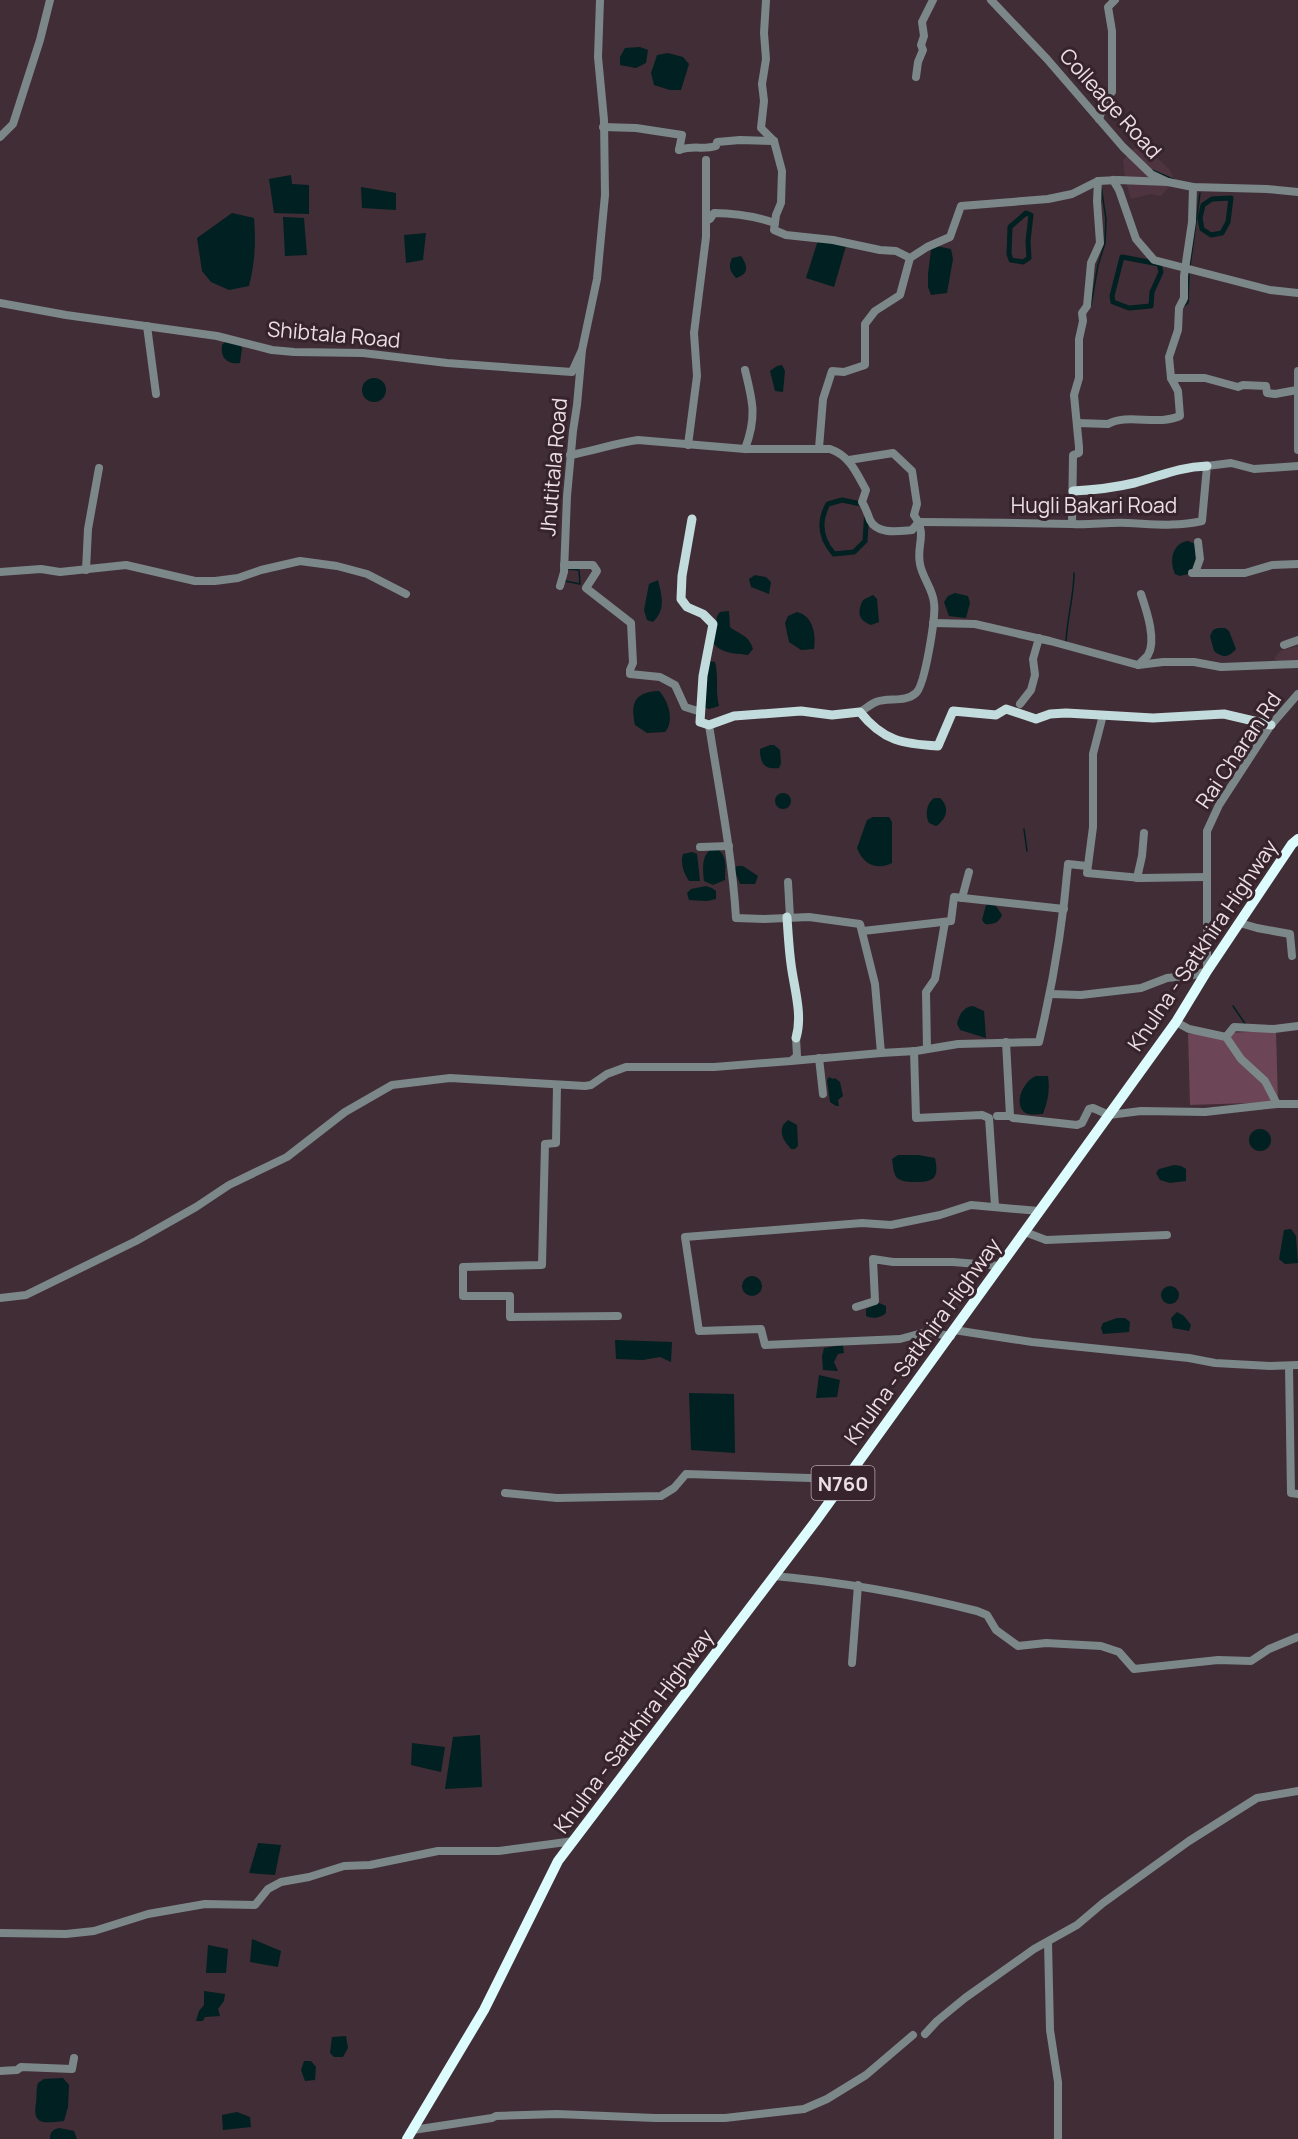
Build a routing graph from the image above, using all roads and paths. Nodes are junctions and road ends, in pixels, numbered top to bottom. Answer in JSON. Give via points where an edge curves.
{"nodes":[{"id":1,"x":50,"y":0,"type":"edge"},
{"id":2,"x":600,"y":0,"type":"edge"},
{"id":3,"x":766,"y":0,"type":"edge"},
{"id":4,"x":933,"y":0,"type":"edge"},
{"id":5,"x":991,"y":0,"type":"edge"},
{"id":6,"x":1115,"y":0,"type":"edge"},
{"id":7,"x":916,"y":77,"type":"dead end"},
{"id":8,"x":1099,"y":119,"type":"junction"},
{"id":9,"x":603,"y":127,"type":"junction"},
{"id":10,"x":0,"y":137,"type":"edge"},
{"id":11,"x":774,"y":141,"type":"junction"},
{"id":12,"x":706,"y":160,"type":"dead end"},
{"id":13,"x":1113,"y":180,"type":"junction"},
{"id":14,"x":1098,"y":181,"type":"junction"},
{"id":15,"x":1168,"y":182,"type":"junction"},
{"id":16,"x":1193,"y":187,"type":"junction"},
{"id":17,"x":1298,"y":192,"type":"edge"},
{"id":18,"x":706,"y":220,"type":"junction"},
{"id":19,"x":775,"y":223,"type":"junction"},
{"id":20,"x":910,"y":258,"type":"junction"},
{"id":21,"x":1185,"y":268,"type":"junction"},
{"id":22,"x":1298,"y":293,"type":"edge"},
{"id":23,"x":0,"y":303,"type":"edge"},
{"id":24,"x":147,"y":326,"type":"junction"},
{"id":25,"x":582,"y":350,"type":"junction"},
{"id":26,"x":745,"y":370,"type":"dead end"},
{"id":27,"x":1298,"y":371,"type":"edge"},
{"id":28,"x":1171,"y":378,"type":"junction"},
{"id":29,"x":1297,"y":390,"type":"edge"},
{"id":30,"x":156,"y":394,"type":"dead end"},
{"id":31,"x":1077,"y":423,"type":"junction"},
{"id":32,"x":688,"y":445,"type":"junction"},
{"id":33,"x":819,"y":448,"type":"junction"},
{"id":34,"x":745,"y":449,"type":"junction"},
{"id":35,"x":1298,"y":450,"type":"edge"},
{"id":36,"x":570,"y":455,"type":"junction"},
{"id":37,"x":849,"y":460,"type":"junction"},
{"id":38,"x":1207,"y":466,"type":"junction"},
{"id":39,"x":1298,"y":466,"type":"edge"},
{"id":40,"x":99,"y":468,"type":"dead end"},
{"id":41,"x":1073,"y":491,"type":"junction"},
{"id":42,"x":692,"y":519,"type":"dead end"},
{"id":43,"x":919,"y":522,"type":"junction"},
{"id":44,"x":1072,"y":524,"type":"junction"},
{"id":45,"x":1198,"y":542,"type":"dead end"},
{"id":46,"x":564,"y":564,"type":"junction"},
{"id":47,"x":1298,"y":564,"type":"edge"},
{"id":48,"x":86,"y":570,"type":"junction"},
{"id":49,"x":0,"y":572,"type":"edge"},
{"id":50,"x":560,"y":586,"type":"dead end"},
{"id":51,"x":406,"y":594,"type":"dead end"},
{"id":52,"x":1141,"y":594,"type":"dead end"},
{"id":53,"x":945,"y":614,"type":"dead end"},
{"id":54,"x":934,"y":618,"type":"junction"},
{"id":55,"x":1039,"y":638,"type":"junction"},
{"id":56,"x":1298,"y":640,"type":"edge"},
{"id":57,"x":1284,"y":645,"type":"dead end"},
{"id":58,"x":1298,"y":664,"type":"edge"},
{"id":59,"x":1138,"y":665,"type":"junction"},
{"id":60,"x":1298,"y":694,"type":"edge"},
{"id":61,"x":1020,"y":704,"type":"dead end"},
{"id":62,"x":701,"y":712,"type":"junction"},
{"id":63,"x":860,"y":712,"type":"junction"},
{"id":64,"x":1103,"y":715,"type":"junction"},
{"id":65,"x":709,"y":725,"type":"junction"},
{"id":66,"x":1271,"y":725,"type":"junction"},
{"id":67,"x":1143,"y":833,"type":"dead end"},
{"id":68,"x":1298,"y":839,"type":"edge"},
{"id":69,"x":729,"y":846,"type":"junction"},
{"id":70,"x":700,"y":847,"type":"dead end"},
{"id":71,"x":1087,"y":866,"type":"junction"},
{"id":72,"x":969,"y":872,"type":"dead end"},
{"id":73,"x":1207,"y":877,"type":"junction"},
{"id":74,"x":1137,"y":878,"type":"junction"},
{"id":75,"x":788,"y":882,"type":"dead end"},
{"id":76,"x":962,"y":898,"type":"junction"},
{"id":77,"x":1064,"y":909,"type":"junction"},
{"id":78,"x":788,"y":917,"type":"junction"},
{"id":79,"x":945,"y":922,"type":"junction"},
{"id":80,"x":1240,"y":923,"type":"junction"},
{"id":81,"x":863,"y":931,"type":"junction"},
{"id":82,"x":1292,"y":956,"type":"dead end"},
{"id":83,"x":1207,"y":971,"type":"junction"},
{"id":84,"x":1050,"y":994,"type":"junction"},
{"id":85,"x":1176,"y":1022,"type":"junction"},
{"id":86,"x":1298,"y":1026,"type":"edge"},
{"id":87,"x":1226,"y":1037,"type":"junction"},
{"id":88,"x":796,"y":1038,"type":"joint"},
{"id":89,"x":1006,"y":1042,"type":"junction"},
{"id":90,"x":927,"y":1048,"type":"junction"},
{"id":91,"x":914,"y":1051,"type":"junction"},
{"id":92,"x":881,"y":1053,"type":"junction"},
{"id":93,"x":819,"y":1058,"type":"junction"},
{"id":94,"x":792,"y":1061,"type":"junction"},
{"id":95,"x":557,"y":1085,"type":"junction"},
{"id":96,"x":823,"y":1094,"type":"dead end"},
{"id":97,"x":1277,"y":1104,"type":"junction"},
{"id":98,"x":1298,"y":1104,"type":"edge"},
{"id":99,"x":1109,"y":1115,"type":"junction"},
{"id":100,"x":997,"y":1116,"type":"dead end"},
{"id":101,"x":1010,"y":1116,"type":"junction"},
{"id":102,"x":995,"y":1206,"type":"junction"},
{"id":103,"x":1039,"y":1211,"type":"junction"},
{"id":104,"x":1025,"y":1232,"type":"junction"},
{"id":105,"x":1167,"y":1235,"type":"dead end"},
{"id":106,"x":1000,"y":1266,"type":"junction"},
{"id":107,"x":0,"y":1298,"type":"edge"},
{"id":108,"x":856,"y":1307,"type":"dead end"},
{"id":109,"x":618,"y":1316,"type":"dead end"},
{"id":110,"x":952,"y":1333,"type":"junction"},
{"id":111,"x":1298,"y":1365,"type":"edge"},
{"id":112,"x":1288,"y":1366,"type":"junction"},
{"id":113,"x":844,"y":1482,"type":"junction"},
{"id":114,"x":505,"y":1493,"type":"dead end"},
{"id":115,"x":1298,"y":1494,"type":"edge"},
{"id":116,"x":774,"y":1576,"type":"junction"},
{"id":117,"x":858,"y":1585,"type":"junction"},
{"id":118,"x":1298,"y":1637,"type":"edge"},
{"id":119,"x":852,"y":1663,"type":"dead end"},
{"id":120,"x":1298,"y":1791,"type":"edge"},
{"id":121,"x":574,"y":1841,"type":"junction"},
{"id":122,"x":0,"y":1933,"type":"edge"},
{"id":123,"x":1048,"y":1942,"type":"junction"},
{"id":124,"x":925,"y":2034,"type":"dead end"},
{"id":125,"x":912,"y":2035,"type":"dead end"},
{"id":126,"x":74,"y":2058,"type":"dead end"},
{"id":127,"x":0,"y":2071,"type":"edge"},
{"id":128,"x":410,"y":2134,"type":"edge"},
{"id":129,"x":1058,"y":2139,"type":"edge"}],
"edges":[{"from":1,"to":10,"type":"street","via":[[13,124]]},
{"from":2,"to":9,"type":"street","name":"Jhutitala Road","via":[[598,57]]},
{"from":3,"to":11,"type":"street","via":[[761,128]]},
{"from":4,"to":7,"type":"street","via":[[922,22],[923,50]]},
{"from":5,"to":8,"type":"street","name":"Colleage Road"},
{"from":6,"to":8,"type":"street","via":[[1108,7],[1112,92]]},
{"from":8,"to":15,"type":"street","name":"Colleage Road","via":[[1140,164]]},
{"from":9,"to":11,"type":"street","via":[[682,135],[680,150],[712,148],[717,142]]},
{"from":9,"to":25,"type":"street","name":"Jhutitala Road","via":[[605,195],[601,238]]},
{"from":11,"to":19,"type":"street","via":[[782,171],[782,204]]},
{"from":12,"to":18,"type":"street"},
{"from":13,"to":14,"type":"street"},
{"from":13,"to":15,"type":"street"},
{"from":13,"to":21,"type":"street","via":[[1136,239],[1154,260]]},
{"from":14,"to":20,"type":"street","via":[[1072,194],[1048,199],[961,206],[950,237]]},
{"from":14,"to":31,"type":"street","via":[[1100,243],[1091,263],[1087,306],[1082,313],[1079,378],[1074,394]]},
{"from":15,"to":16,"type":"street","name":"Colleage Road"},
{"from":16,"to":17,"type":"street","name":"Colleage Road"},
{"from":16,"to":21,"type":"street"},
{"from":18,"to":19,"type":"street","via":[[714,213],[731,213]]},
{"from":18,"to":32,"type":"street","via":[[694,333],[697,376]]},
{"from":19,"to":20,"type":"street","via":[[774,230],[786,235],[896,251]]},
{"from":20,"to":33,"type":"street","via":[[900,295],[875,311],[866,324],[865,365],[844,372],[832,371],[823,399]]},
{"from":21,"to":22,"type":"street","via":[[1270,290]]},
{"from":21,"to":28,"type":"street","via":[[1184,298],[1169,357]]},
{"from":23,"to":24,"type":"street","name":"Shibtala Road"},
{"from":24,"to":25,"type":"street","name":"Shibtala Road","via":[[217,336],[272,350],[363,353],[572,372]]},
{"from":24,"to":30,"type":"street"},
{"from":25,"to":36,"type":"street","name":"Jhutitala Road"},
{"from":26,"to":34,"type":"street","via":[[753,429]]},
{"from":27,"to":29,"type":"street"},
{"from":28,"to":29,"type":"street","via":[[1205,378],[1238,387],[1266,386],[1267,393],[1275,394]]},
{"from":28,"to":31,"type":"street","via":[[1178,390],[1180,416],[1155,421],[1146,418],[1108,424]]},
{"from":29,"to":35,"type":"street"},
{"from":31,"to":41,"type":"street","via":[[1079,447],[1073,455]]},
{"from":32,"to":34,"type":"street"},
{"from":32,"to":36,"type":"street","via":[[638,440]]},
{"from":33,"to":34,"type":"street"},
{"from":33,"to":37,"type":"street","via":[[839,452]]},
{"from":36,"to":46,"type":"street","name":"Jhutitala Road"},
{"from":37,"to":43,"type":"street","name":"Hugli Bakari Road","via":[[866,490],[862,502],[871,523],[894,531],[912,530]]},
{"from":37,"to":43,"type":"street","via":[[893,453],[912,471],[917,504],[914,514]]},
{"from":38,"to":39,"type":"street"},
{"from":38,"to":41,"type":"main road","via":[[1187,466],[1137,483],[1089,492]]},
{"from":38,"to":44,"type":"street","name":"Hugli Bakari Road","via":[[1202,521],[1163,526]]},
{"from":40,"to":48,"type":"street","via":[[88,529]]},
{"from":41,"to":44,"type":"street"},
{"from":42,"to":62,"type":"main road","via":[[681,599],[713,624]]},
{"from":43,"to":44,"type":"street","name":"Hugli Bakari Road"},
{"from":43,"to":54,"type":"street","via":[[920,563],[934,603]]},
{"from":45,"to":47,"type":"street","via":[[1200,559],[1193,573],[1245,573]]},
{"from":46,"to":50,"type":"street","name":"Jhutitala Road"},
{"from":46,"to":62,"type":"street","via":[[593,565],[597,571],[586,588],[631,623],[630,674],[660,677],[675,685],[685,707]]},
{"from":48,"to":49,"type":"street"},
{"from":48,"to":51,"type":"street","via":[[126,565],[195,581],[215,581],[300,561],[367,574]]},
{"from":52,"to":59,"type":"street","via":[[1150,625],[1150,653]]},
{"from":53,"to":54,"type":"street"},
{"from":54,"to":55,"type":"street"},
{"from":54,"to":63,"type":"street","via":[[923,680],[916,693],[897,700],[877,701]]},
{"from":55,"to":59,"type":"street"},
{"from":55,"to":61,"type":"street","via":[[1031,690]]},
{"from":56,"to":57,"type":"street"},
{"from":58,"to":59,"type":"street"},
{"from":60,"to":66,"type":"street","name":"Rai Charan Rd"},
{"from":62,"to":65,"type":"main road","via":[[700,722]]},
{"from":63,"to":64,"type":"main road","via":[[879,733],[893,740],[938,746],[953,711],[996,715],[1006,709],[1036,719],[1066,713]]},
{"from":63,"to":65,"type":"main road","via":[[734,716]]},
{"from":64,"to":66,"type":"main road","via":[[1153,718],[1224,714]]},
{"from":64,"to":71,"type":"street","via":[[1093,754],[1093,827]]},
{"from":65,"to":69,"type":"street"},
{"from":66,"to":73,"type":"street","name":"Rai Charan Rd","via":[[1219,805],[1208,831]]},
{"from":67,"to":74,"type":"street"},
{"from":68,"to":80,"type":"highway","name":"Khulna - Satkhira Highway","number":"N760"},
{"from":69,"to":70,"type":"street"},
{"from":69,"to":78,"type":"street","via":[[736,918]]},
{"from":71,"to":74,"type":"street","via":[[1087,873]]},
{"from":71,"to":77,"type":"street","via":[[1068,864]]},
{"from":72,"to":76,"type":"street"},
{"from":73,"to":74,"type":"street"},
{"from":73,"to":83,"type":"street","name":"Rai Charan Rd"},
{"from":75,"to":78,"type":"street"},
{"from":76,"to":77,"type":"street"},
{"from":76,"to":79,"type":"street","via":[[954,897],[951,921]]},
{"from":77,"to":84,"type":"street"},
{"from":78,"to":81,"type":"street","via":[[860,924]]},
{"from":78,"to":88,"type":"main road","via":[[797,999]]},
{"from":79,"to":81,"type":"street"},
{"from":79,"to":90,"type":"street","via":[[935,979],[926,992]]},
{"from":80,"to":82,"type":"street","via":[[1290,934]]},
{"from":80,"to":83,"type":"highway","name":"Khulna - Satkhira Highway","number":"N760"},
{"from":81,"to":92,"type":"street","via":[[874,984]]},
{"from":83,"to":84,"type":"street","via":[[1167,978],[1141,988],[1082,995]]},
{"from":83,"to":85,"type":"highway","name":"Khulna - Satkhira Highway","number":"N760"},
{"from":84,"to":89,"type":"street","via":[[1039,1042]]},
{"from":85,"to":87,"type":"street"},
{"from":85,"to":99,"type":"highway","name":"Khulna - Satkhira Highway","number":"N760"},
{"from":86,"to":87,"type":"street","via":[[1234,1027]]},
{"from":87,"to":97,"type":"street","via":[[1240,1059],[1265,1081]]},
{"from":88,"to":94,"type":"street","via":[[797,1056]]},
{"from":89,"to":90,"type":"street"},
{"from":89,"to":101,"type":"street"},
{"from":90,"to":91,"type":"street"},
{"from":91,"to":92,"type":"street"},
{"from":91,"to":102,"type":"street","via":[[916,1118],[989,1118]]},
{"from":92,"to":93,"type":"street"},
{"from":93,"to":94,"type":"street"},
{"from":93,"to":96,"type":"street"},
{"from":94,"to":95,"type":"street","via":[[714,1067],[653,1063],[626,1067],[591,1085]]},
{"from":95,"to":107,"type":"street","via":[[450,1078],[392,1085],[345,1112],[287,1156],[229,1185],[136,1241],[26,1295]]},
{"from":95,"to":109,"type":"street","via":[[556,1143],[545,1144],[542,1265],[463,1267],[463,1296],[510,1296],[510,1317]]},
{"from":97,"to":98,"type":"street"},
{"from":97,"to":99,"type":"street","via":[[1205,1112]]},
{"from":99,"to":101,"type":"street","via":[[1089,1109],[1082,1124],[1077,1125]]},
{"from":99,"to":103,"type":"highway","name":"Khulna - Satkhira Highway","number":"N760"},
{"from":100,"to":101,"type":"street"},
{"from":102,"to":103,"type":"street"},
{"from":102,"to":110,"type":"street","via":[[971,1205],[891,1225],[862,1223],[685,1237],[699,1331],[761,1329],[765,1345]]},
{"from":103,"to":104,"type":"highway","name":"Khulna - Satkhira Highway","number":"N760"},
{"from":104,"to":105,"type":"street","via":[[1046,1240]]},
{"from":104,"to":106,"type":"highway","name":"Khulna - Satkhira Highway","number":"N760"},
{"from":106,"to":108,"type":"street","via":[[873,1258],[875,1302]]},
{"from":106,"to":110,"type":"highway","name":"Khulna - Satkhira Highway","number":"N760"},
{"from":110,"to":112,"type":"street","via":[[1215,1364]]},
{"from":110,"to":113,"type":"highway","name":"Khulna - Satkhira Highway","number":"N760"},
{"from":111,"to":112,"type":"street"},
{"from":112,"to":115,"type":"street","via":[[1291,1493]]},
{"from":113,"to":114,"type":"street","via":[[686,1474],[661,1496],[557,1498]]},
{"from":113,"to":116,"type":"highway","name":"Khulna - Satkhira Highway","number":"N760"},
{"from":116,"to":117,"type":"street"},
{"from":116,"to":121,"type":"highway","name":"Khulna - Satkhira Highway","number":"N760"},
{"from":117,"to":118,"type":"street","via":[[977,1611],[987,1615],[996,1630],[1018,1646],[1046,1643],[1111,1648],[1134,1669],[1218,1660],[1247,1662]]},
{"from":117,"to":119,"type":"street"},
{"from":120,"to":123,"type":"street","via":[[1257,1798],[1189,1841],[1077,1925]]},
{"from":121,"to":122,"type":"street","via":[[499,1851],[438,1851],[370,1865],[344,1866],[281,1882],[268,1889],[255,1905],[206,1904],[148,1914],[94,1931]]},
{"from":121,"to":128,"type":"highway","name":"Khulna - Satkhira Highway","number":"N760","via":[[558,1861],[484,2010]]},
{"from":123,"to":124,"type":"street","via":[[964,1998]]},
{"from":123,"to":129,"type":"street"},
{"from":125,"to":128,"type":"street","via":[[866,2075],[804,2109],[725,2118],[524,2114]]},
{"from":126,"to":127,"type":"street","via":[[72,2069],[21,2067]]}]}
